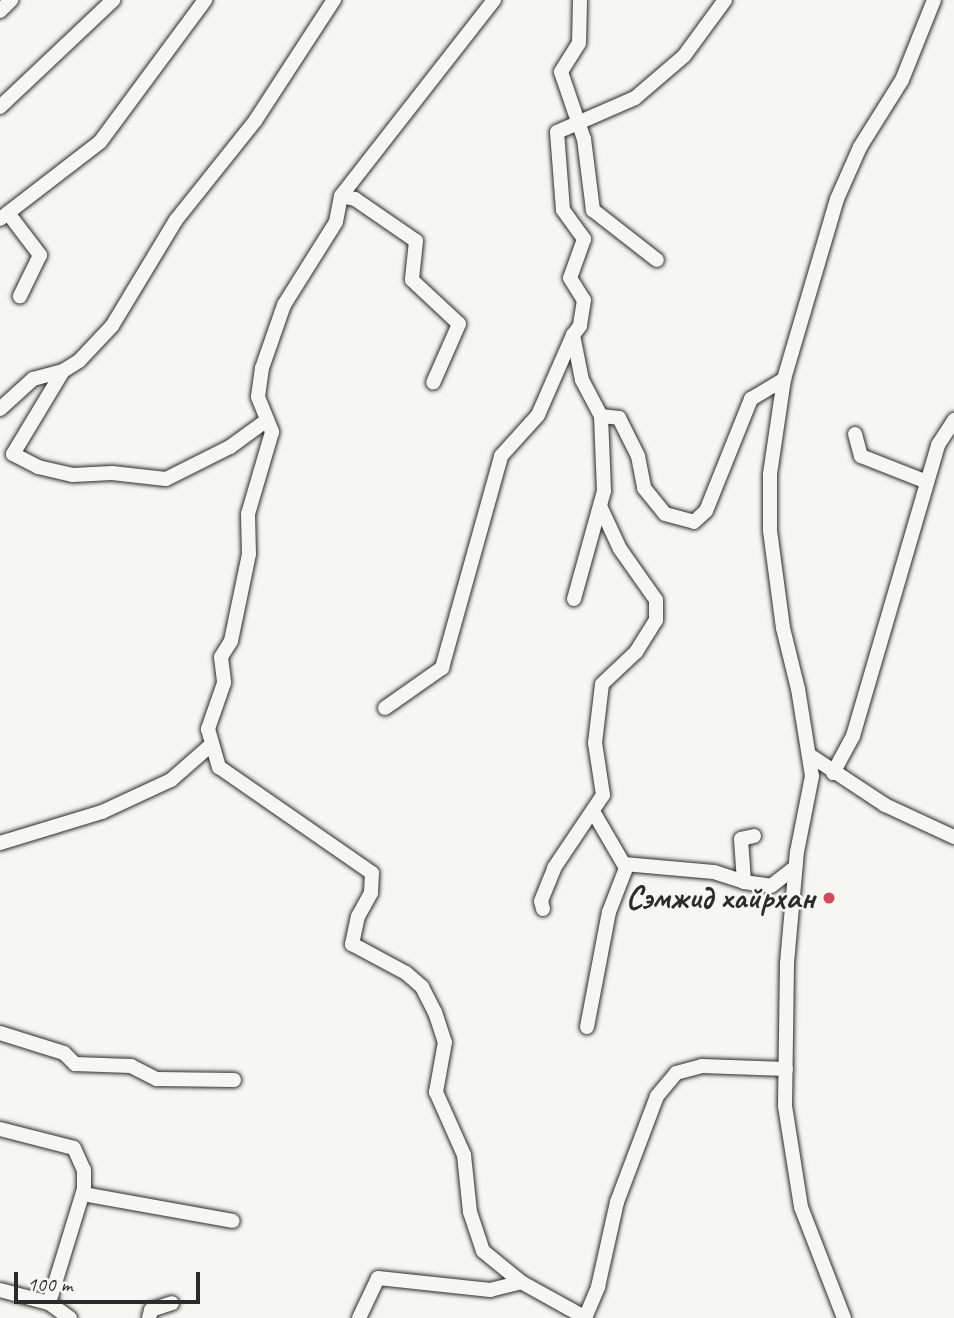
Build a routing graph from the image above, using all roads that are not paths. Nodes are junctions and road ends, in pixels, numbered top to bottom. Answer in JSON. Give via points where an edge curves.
{"nodes":[{"id":1,"x":10,"y":0,"type":"edge"},
{"id":2,"x":113,"y":0,"type":"edge"},
{"id":3,"x":205,"y":0,"type":"edge"},
{"id":4,"x":334,"y":0,"type":"edge"},
{"id":5,"x":494,"y":0,"type":"edge"},
{"id":6,"x":580,"y":0,"type":"edge"},
{"id":7,"x":725,"y":0,"type":"edge"},
{"id":8,"x":934,"y":0,"type":"edge"},
{"id":9,"x":0,"y":11,"type":"edge"},
{"id":10,"x":0,"y":107,"type":"edge"},
{"id":11,"x":576,"y":120,"type":"junction"},
{"id":12,"x":341,"y":196,"type":"junction"},
{"id":13,"x":4,"y":216,"type":"edge"},
{"id":14,"x":657,"y":260,"type":"dead end"},
{"id":15,"x":20,"y":296,"type":"dead end"},
{"id":16,"x":573,"y":335,"type":"junction"},
{"id":17,"x":63,"y":370,"type":"junction"},
{"id":18,"x":784,"y":379,"type":"junction"},
{"id":19,"x":433,"y":383,"type":"dead end"},
{"id":20,"x":0,"y":409,"type":"edge"},
{"id":21,"x":601,"y":416,"type":"junction"},
{"id":22,"x":267,"y":420,"type":"junction"},
{"id":23,"x":954,"y":420,"type":"edge"},
{"id":24,"x":855,"y":435,"type":"dead end"},
{"id":25,"x":927,"y":482,"type":"junction"},
{"id":26,"x":600,"y":506,"type":"junction"},
{"id":27,"x":574,"y":599,"type":"dead end"},
{"id":28,"x":385,"y":708,"type":"dead end"},
{"id":29,"x":211,"y":745,"type":"junction"},
{"id":30,"x":811,"y":756,"type":"junction"},
{"id":31,"x":833,"y":774,"type":"junction"},
{"id":32,"x":594,"y":813,"type":"junction"},
{"id":33,"x":754,"y":836,"type":"dead end"},
{"id":34,"x":954,"y":837,"type":"edge"},
{"id":35,"x":0,"y":843,"type":"edge"},
{"id":36,"x":624,"y":864,"type":"junction"},
{"id":37,"x":795,"y":867,"type":"junction"},
{"id":38,"x":744,"y":882,"type":"junction"},
{"id":39,"x":543,"y":909,"type":"dead end"},
{"id":40,"x":587,"y":1027,"type":"dead end"},
{"id":41,"x":0,"y":1033,"type":"edge"},
{"id":42,"x":786,"y":1069,"type":"junction"},
{"id":43,"x":234,"y":1080,"type":"dead end"},
{"id":44,"x":0,"y":1129,"type":"edge"},
{"id":45,"x":83,"y":1194,"type":"junction"},
{"id":46,"x":233,"y":1221,"type":"dead end"},
{"id":47,"x":521,"y":1282,"type":"junction"},
{"id":48,"x":0,"y":1290,"type":"edge"},
{"id":49,"x":49,"y":1303,"type":"junction"},
{"id":50,"x":172,"y":1303,"type":"dead end"},
{"id":51,"x":70,"y":1318,"type":"edge"},
{"id":52,"x":149,"y":1318,"type":"edge"},
{"id":53,"x":359,"y":1318,"type":"edge"},
{"id":54,"x":586,"y":1318,"type":"edge"},
{"id":55,"x":844,"y":1318,"type":"edge"}],
"edges":[{"from":1,"to":9,"type":"street"},
{"from":2,"to":10,"type":"street"},
{"from":3,"to":13,"type":"street","via":[[100,142]]},
{"from":4,"to":17,"type":"street","via":[[254,121],[176,220],[112,326],[79,361]]},
{"from":5,"to":12,"type":"street"},
{"from":6,"to":11,"type":"street","via":[[579,43],[561,72]]},
{"from":7,"to":11,"type":"street","via":[[684,56],[635,98]]},
{"from":8,"to":18,"type":"street","via":[[902,80],[860,147],[836,199]]},
{"from":11,"to":14,"type":"street","via":[[584,139],[593,210]]},
{"from":11,"to":16,"type":"street","via":[[557,132],[564,209],[584,239],[570,278],[584,300],[580,326]]},
{"from":12,"to":19,"type":"street","via":[[355,199],[416,241],[412,280],[459,324]]},
{"from":12,"to":22,"type":"street","via":[[336,222],[284,305],[262,368],[258,397]]},
{"from":13,"to":15,"type":"street","via":[[40,255]]},
{"from":16,"to":21,"type":"street","via":[[582,380]]},
{"from":16,"to":28,"type":"street","via":[[538,415],[501,456],[442,668]]},
{"from":17,"to":20,"type":"street","via":[[33,379]]},
{"from":17,"to":22,"type":"street","via":[[13,454],[38,467],[73,475],[112,473],[166,479],[229,447]]},
{"from":18,"to":21,"type":"street","via":[[751,399],[706,511],[694,522],[665,514],[643,488],[638,456],[619,418]]},
{"from":18,"to":30,"type":"street","via":[[770,474],[770,530],[783,628]]},
{"from":21,"to":26,"type":"street","via":[[604,491]]},
{"from":22,"to":29,"type":"street","via":[[272,432],[248,514],[249,554],[231,641],[221,657],[224,682],[208,729]]},
{"from":23,"to":25,"type":"street","via":[[939,445]]},
{"from":24,"to":25,"type":"street","via":[[861,456]]},
{"from":25,"to":31,"type":"street","via":[[876,667],[853,736]]},
{"from":26,"to":27,"type":"street"},
{"from":26,"to":32,"type":"street","via":[[620,549],[656,600],[656,620],[636,652],[602,684],[595,743],[603,795]]},
{"from":29,"to":35,"type":"street","via":[[171,780],[102,812]]},
{"from":29,"to":47,"type":"street","via":[[219,767],[372,873],[370,894],[358,916],[352,944],[406,973],[422,988],[435,1012],[445,1042],[436,1092],[464,1155],[470,1212],[483,1251]]},
{"from":30,"to":31,"type":"street"},
{"from":30,"to":37,"type":"street","via":[[812,776]]},
{"from":31,"to":34,"type":"street"},
{"from":32,"to":36,"type":"street"},
{"from":32,"to":39,"type":"street","via":[[559,858],[541,901]]},
{"from":33,"to":38,"type":"street","via":[[741,839]]},
{"from":36,"to":38,"type":"street","via":[[715,872]]},
{"from":36,"to":40,"type":"street","via":[[609,912]]},
{"from":37,"to":38,"type":"street","via":[[771,886]]},
{"from":37,"to":42,"type":"street","via":[[787,963]]},
{"from":41,"to":43,"type":"street","via":[[64,1053],[75,1063],[131,1066],[157,1079]]},
{"from":42,"to":54,"type":"street","via":[[702,1066],[676,1073],[657,1096],[617,1202],[598,1287]]},
{"from":42,"to":55,"type":"street","via":[[785,1106],[801,1207]]},
{"from":44,"to":45,"type":"street","via":[[74,1148],[85,1170]]},
{"from":45,"to":46,"type":"street"},
{"from":45,"to":49,"type":"street"},
{"from":47,"to":53,"type":"street","via":[[490,1290],[378,1278]]},
{"from":47,"to":54,"type":"street"},
{"from":48,"to":49,"type":"street"},
{"from":49,"to":51,"type":"street"},
{"from":50,"to":52,"type":"street","via":[[151,1310]]}]}
